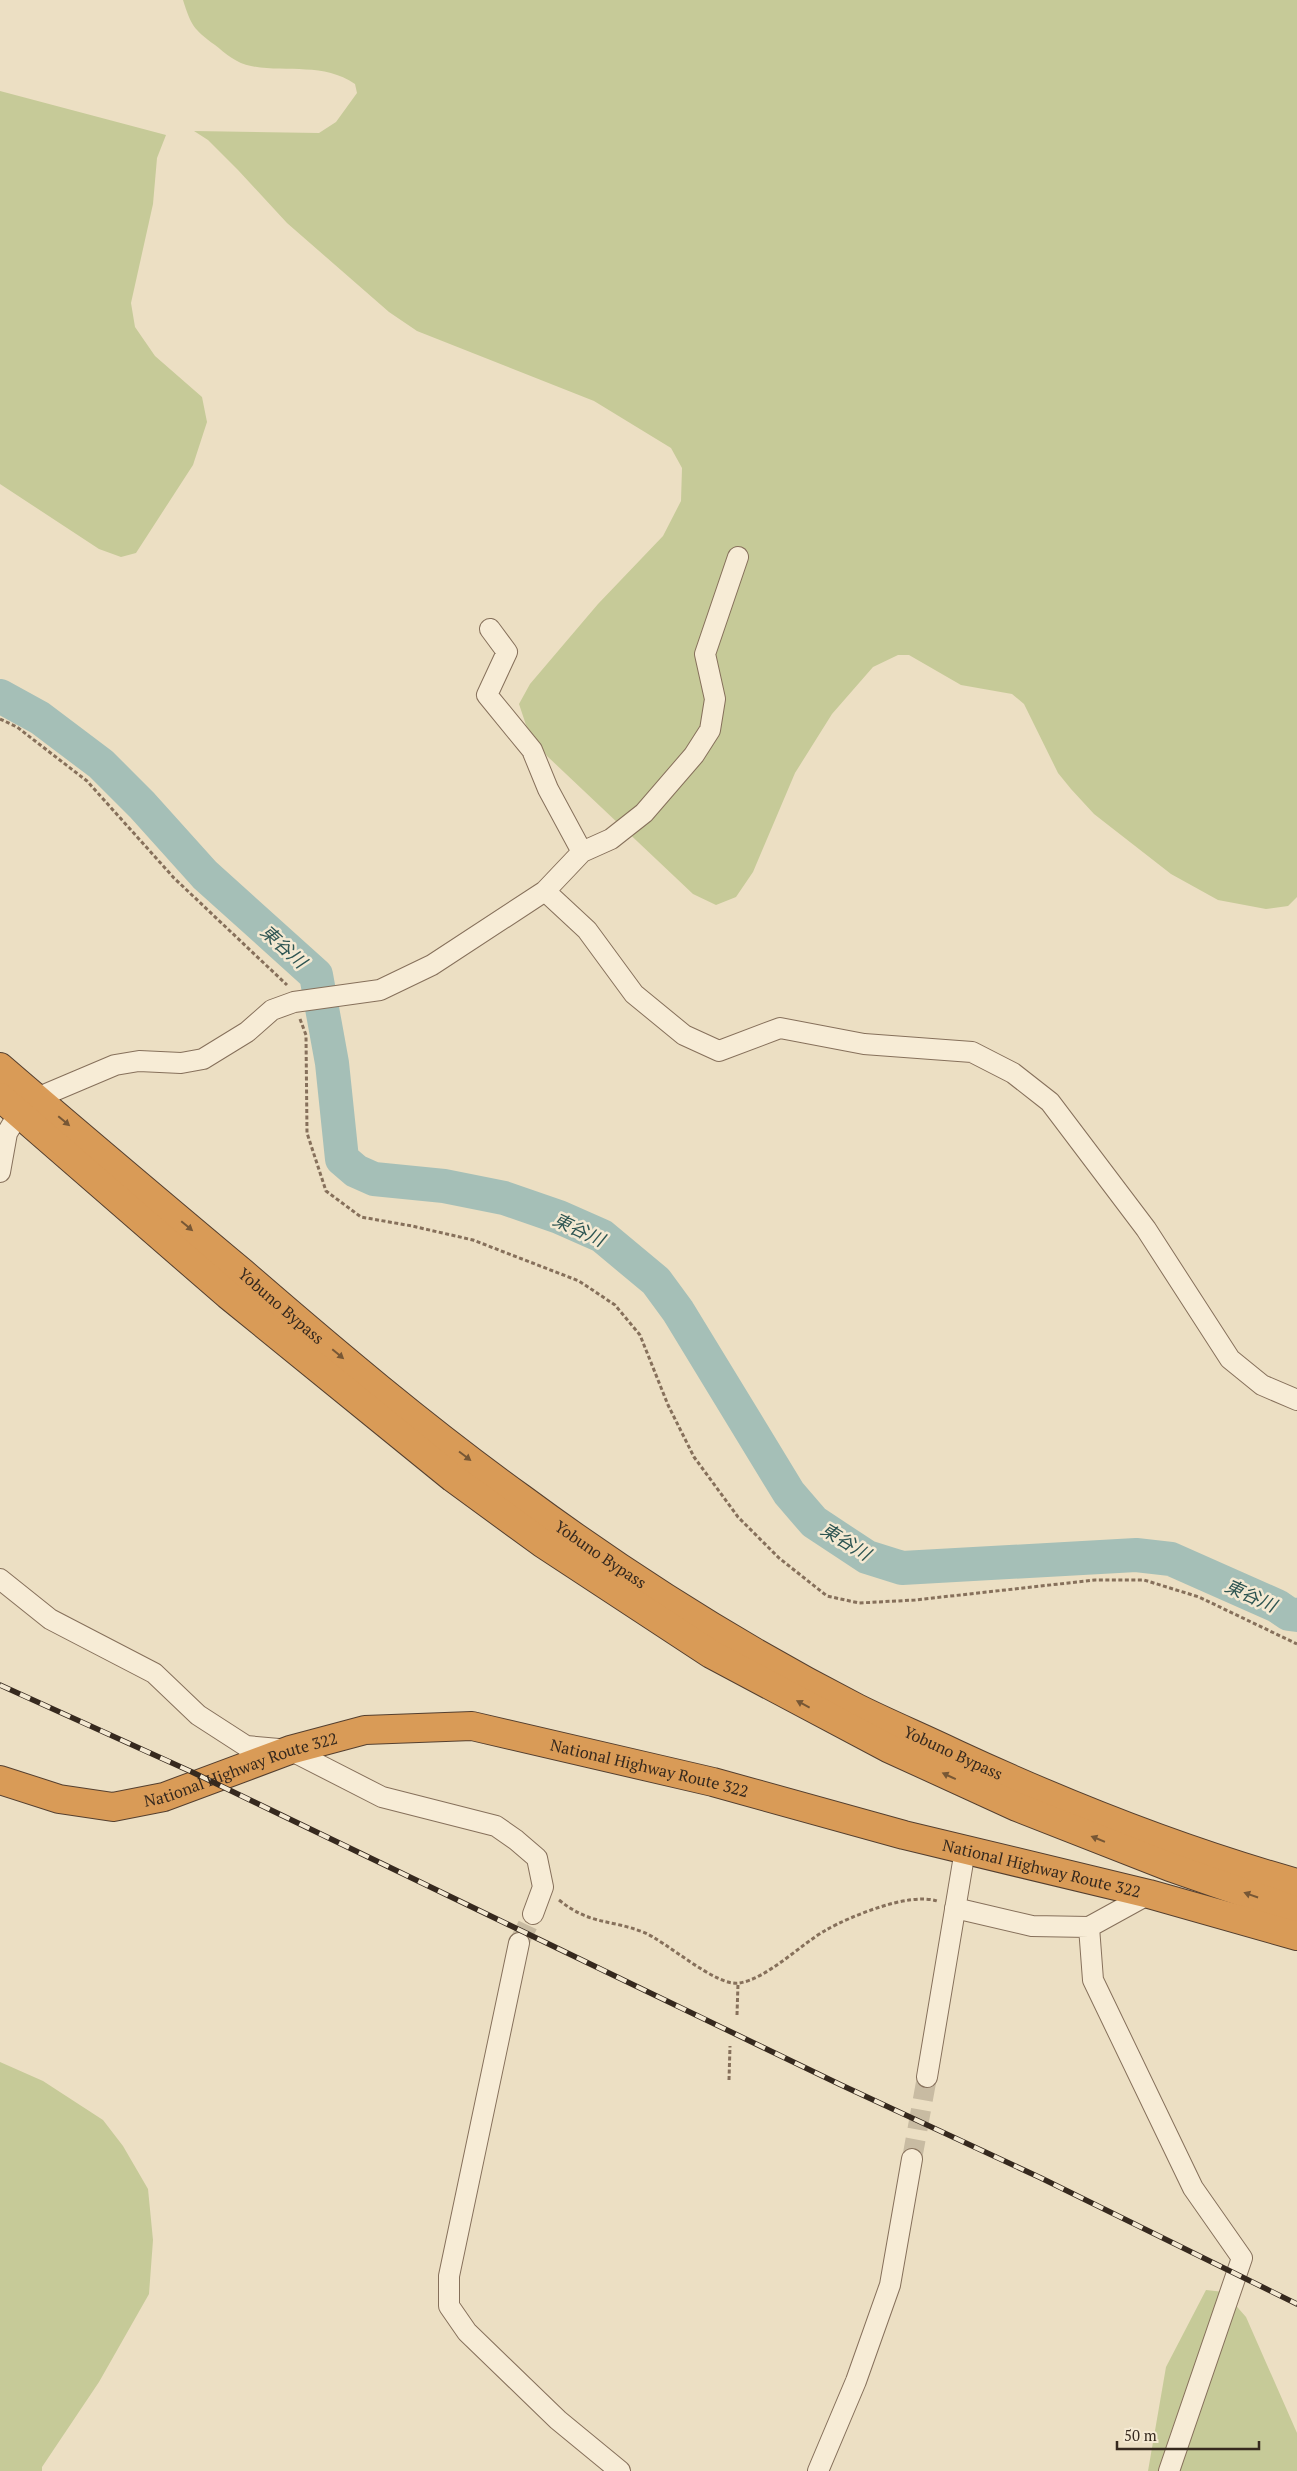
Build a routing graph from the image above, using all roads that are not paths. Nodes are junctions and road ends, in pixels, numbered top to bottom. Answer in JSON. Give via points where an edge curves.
{"nodes":[{"id":1,"x":738,"y":557,"type":"dead end"},
{"id":2,"x":490,"y":628,"type":"dead end"},
{"id":3,"x":582,"y":852,"type":"junction"},
{"id":4,"x":545,"y":891,"type":"junction"},
{"id":5,"x":0,"y":1067,"type":"edge"},
{"id":6,"x":19,"y":1103,"type":"edge"},
{"id":7,"x":0,"y":1172,"type":"edge"},
{"id":8,"x":1297,"y":1400,"type":"edge"},
{"id":9,"x":0,"y":1579,"type":"edge"},
{"id":10,"x":290,"y":1750,"type":"junction"},
{"id":11,"x":0,"y":1780,"type":"edge"},
{"id":12,"x":965,"y":1850,"type":"junction"},
{"id":13,"x":1297,"y":1883,"type":"edge"},
{"id":14,"x":1149,"y":1894,"type":"junction"},
{"id":15,"x":955,"y":1908,"type":"junction"},
{"id":16,"x":1297,"y":1911,"type":"edge"},
{"id":17,"x":533,"y":1914,"type":"tunnel mouth"},
{"id":18,"x":1089,"y":1927,"type":"junction"},
{"id":19,"x":1297,"y":1936,"type":"edge"},
{"id":20,"x":519,"y":1943,"type":"tunnel mouth"},
{"id":21,"x":927,"y":2077,"type":"tunnel mouth"},
{"id":22,"x":912,"y":2159,"type":"tunnel mouth"},
{"id":23,"x":620,"y":2471,"type":"edge"},
{"id":24,"x":818,"y":2471,"type":"edge"},
{"id":25,"x":1169,"y":2471,"type":"edge"}],
"edges":[{"from":1,"to":3,"type":"street","via":[[705,654],[715,699],[710,730],[694,755],[644,813],[612,839]]},
{"from":2,"to":3,"type":"street","via":[[507,652],[486,695],[532,750],[548,789]]},
{"from":3,"to":4,"type":"street"},
{"from":4,"to":6,"type":"street","via":[[432,965],[380,990],[294,1002],[272,1010],[247,1032],[203,1059],[116,1065]]},
{"from":4,"to":8,"type":"street","via":[[587,930],[634,994],[684,1036],[719,1051],[780,1028],[864,1044],[972,1052],[1012,1072],[1050,1102],[1146,1229],[1230,1359],[1262,1385]]},
{"from":5,"to":6,"type":"highway","name":"Yobuno Bypass"},
{"from":6,"to":7,"type":"street","via":[[7,1133]]},
{"from":6,"to":13,"type":"highway","name":"Yobuno Bypass","one_way":true,"via":[[530,1505],[714,1627],[857,1708],[1008,1778],[1111,1822]]},
{"from":16,"to":6,"type":"highway","name":"Yobuno Bypass","one_way":true,"via":[[1170,1868],[1018,1807],[879,1744],[711,1654],[542,1542],[453,1478],[228,1295]]},
{"from":9,"to":10,"type":"street","via":[[50,1619],[154,1673],[198,1715],[246,1746]]},
{"from":10,"to":11,"type":"highway","name":"National Highway Route 322","via":[[164,1798],[113,1807],[59,1799]]},
{"from":10,"to":12,"type":"highway","name":"National Highway Route 322","via":[[365,1730],[472,1726],[713,1782]]},
{"from":10,"to":17,"type":"street","via":[[382,1797],[496,1826],[537,1858],[543,1887]]},
{"from":12,"to":14,"type":"highway","name":"National Highway Route 322"},
{"from":12,"to":15,"type":"street"},
{"from":14,"to":18,"type":"street"},
{"from":14,"to":19,"type":"highway","name":"National Highway Route 322"},
{"from":15,"to":18,"type":"street","via":[[1032,1926]]},
{"from":15,"to":21,"type":"street"},
{"from":18,"to":25,"type":"street","via":[[1094,1980],[1193,2188],[1242,2258]]},
{"from":20,"to":23,"type":"street","via":[[449,2276],[449,2306],[466,2332],[544,2407]]},
{"from":22,"to":24,"type":"street","via":[[890,2285],[856,2381]]}]}
